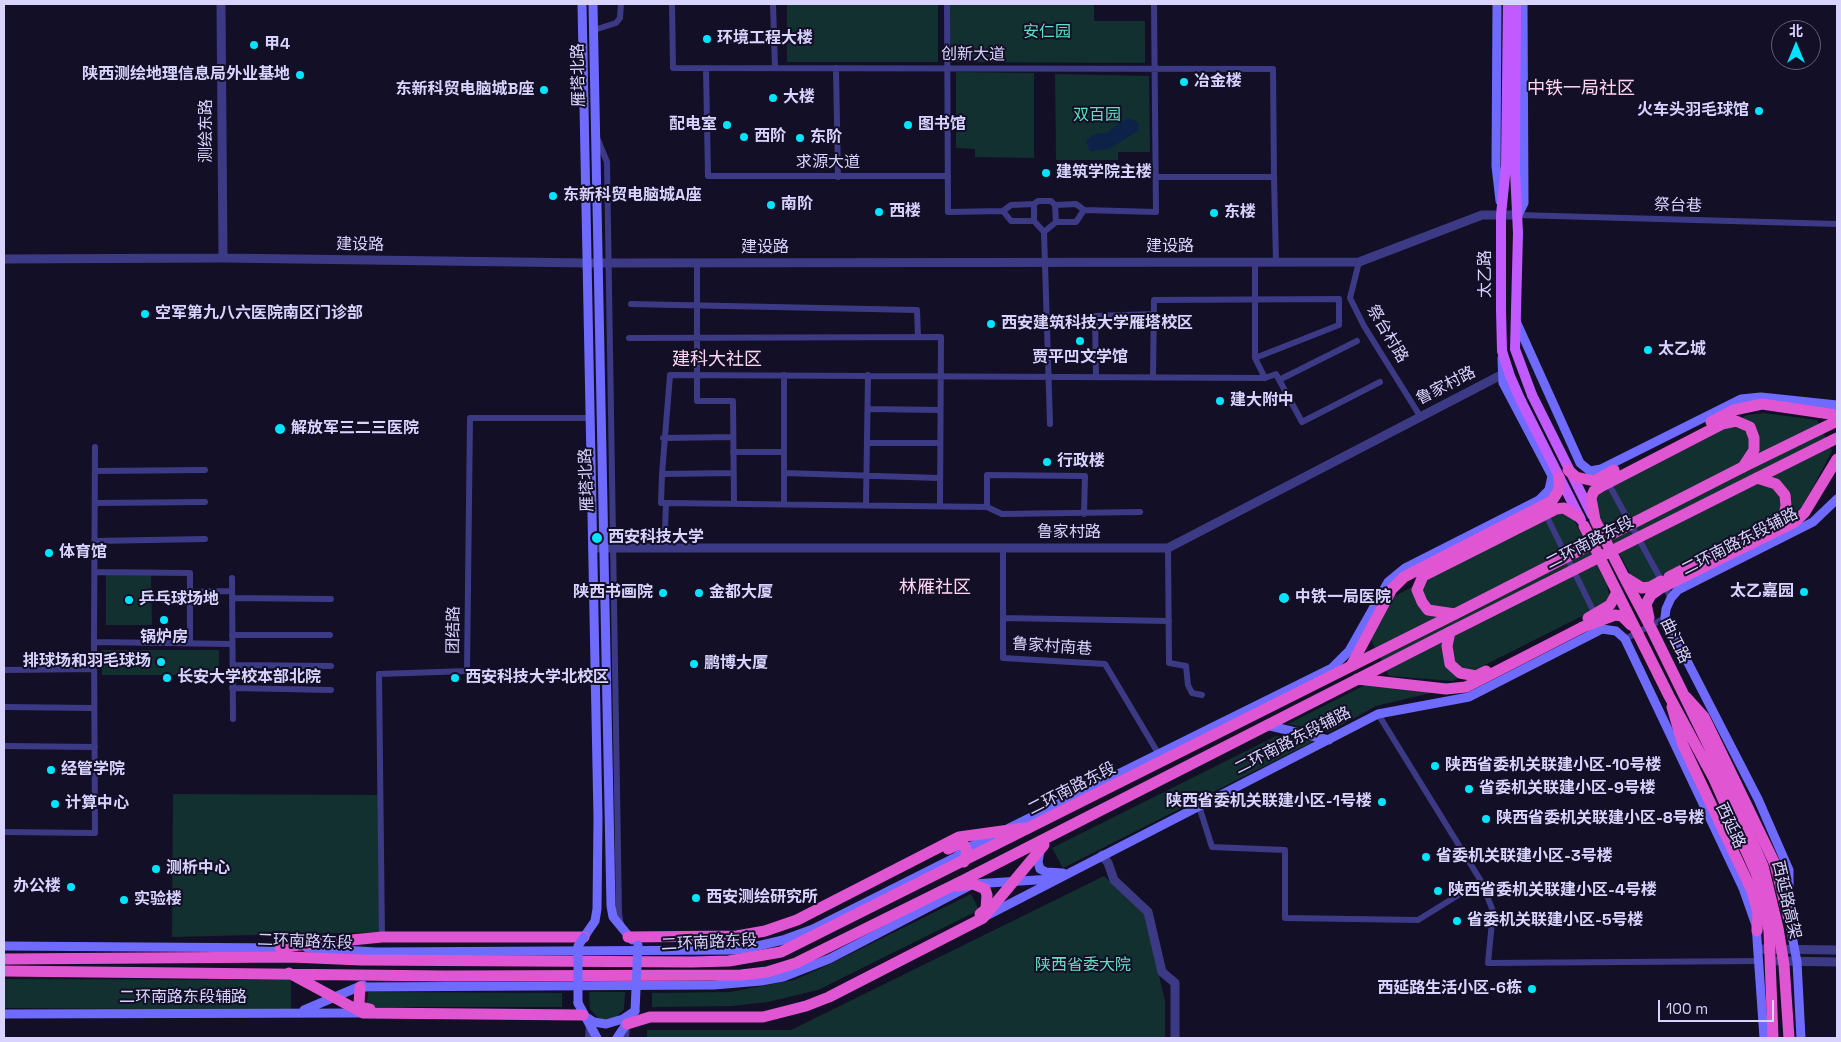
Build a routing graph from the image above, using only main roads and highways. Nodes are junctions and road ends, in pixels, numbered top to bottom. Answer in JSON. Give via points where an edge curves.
{"nodes":[{"id":1,"x":582,"y":4,"type":"edge"},
{"id":2,"x":593,"y":4,"type":"edge"},
{"id":3,"x":1497,"y":4,"type":"edge"},
{"id":4,"x":1508,"y":4,"type":"edge"},
{"id":5,"x":1516,"y":4,"type":"edge"},
{"id":6,"x":1523,"y":4,"type":"edge"},
{"id":7,"x":1501,"y":215,"type":"junction"},
{"id":8,"x":1518,"y":215,"type":"junction"},
{"id":9,"x":1516,"y":321,"type":"junction"},
{"id":10,"x":1502,"y":351,"type":"junction"},
{"id":11,"x":1837,"y":405,"type":"edge"},
{"id":12,"x":1837,"y":415,"type":"edge"},
{"id":13,"x":1837,"y":421,"type":"edge"},
{"id":14,"x":1837,"y":438,"type":"edge"},
{"id":15,"x":1837,"y":459,"type":"edge"},
{"id":16,"x":1744,"y":467,"type":"junction"},
{"id":17,"x":1560,"y":474,"type":"junction"},
{"id":18,"x":1757,"y":478,"type":"junction"},
{"id":19,"x":1837,"y":499,"type":"edge"},
{"id":20,"x":1595,"y":520,"type":"junction"},
{"id":21,"x":1582,"y":521,"type":"junction"},
{"id":22,"x":1624,"y":577,"type":"junction"},
{"id":23,"x":1617,"y":592,"type":"junction"},
{"id":24,"x":1454,"y":614,"type":"junction"},
{"id":25,"x":1652,"y":630,"type":"junction"},
{"id":26,"x":1450,"y":632,"type":"junction"},
{"id":27,"x":1637,"y":632,"type":"junction"},
{"id":28,"x":1625,"y":639,"type":"joint"},
{"id":29,"x":1352,"y":664,"type":"junction"},
{"id":30,"x":1332,"y":668,"type":"junction"},
{"id":31,"x":1357,"y":679,"type":"junction"},
{"id":32,"x":1319,"y":682,"type":"junction"},
{"id":33,"x":1682,"y":692,"type":"junction"},
{"id":34,"x":1669,"y":696,"type":"junction"},
{"id":35,"x":1265,"y":725,"type":"junction"},
{"id":36,"x":1329,"y":740,"type":"junction"},
{"id":37,"x":1719,"y":778,"type":"junction"},
{"id":38,"x":1077,"y":822,"type":"junction"},
{"id":39,"x":1035,"y":826,"type":"junction"},
{"id":40,"x":1004,"y":831,"type":"junction"},
{"id":41,"x":1043,"y":846,"type":"junction"},
{"id":42,"x":967,"y":848,"type":"junction"},
{"id":43,"x":964,"y":862,"type":"junction"},
{"id":44,"x":1066,"y":873,"type":"junction"},
{"id":45,"x":1054,"y":879,"type":"junction"},
{"id":46,"x":1013,"y":881,"type":"junction"},
{"id":47,"x":974,"y":884,"type":"junction"},
{"id":48,"x":961,"y":885,"type":"junction"},
{"id":49,"x":948,"y":888,"type":"junction"},
{"id":50,"x":983,"y":918,"type":"junction"},
{"id":51,"x":1789,"y":920,"type":"junction"},
{"id":52,"x":1757,"y":931,"type":"junction"},
{"id":53,"x":626,"y":935,"type":"junction"},
{"id":54,"x":584,"y":937,"type":"junction"},
{"id":55,"x":638,"y":945,"type":"junction"},
{"id":56,"x":4,"y":946,"type":"edge"},
{"id":57,"x":280,"y":947,"type":"junction"},
{"id":58,"x":4,"y":959,"type":"edge"},
{"id":59,"x":4,"y":971,"type":"edge"},
{"id":60,"x":288,"y":973,"type":"junction"},
{"id":61,"x":382,"y":974,"type":"junction"},
{"id":62,"x":360,"y":987,"type":"junction"},
{"id":63,"x":336,"y":998,"type":"junction"},
{"id":64,"x":578,"y":1003,"type":"junction"},
{"id":65,"x":635,"y":1011,"type":"junction"},
{"id":66,"x":289,"y":1013,"type":"junction"},
{"id":67,"x":363,"y":1013,"type":"junction"},
{"id":68,"x":4,"y":1014,"type":"edge"},
{"id":69,"x":586,"y":1020,"type":"junction"},
{"id":70,"x":627,"y":1024,"type":"junction"},
{"id":71,"x":596,"y":1038,"type":"edge"},
{"id":72,"x":618,"y":1038,"type":"edge"},
{"id":73,"x":1764,"y":1038,"type":"edge"},
{"id":74,"x":1773,"y":1038,"type":"edge"},
{"id":75,"x":1789,"y":1038,"type":"edge"},
{"id":76,"x":1801,"y":1038,"type":"edge"}],
"edges":[{"from":1,"to":54,"type":"main road","name":"雁塔北路","via":[[597,909],[595,922]]},
{"from":2,"to":53,"type":"main road","name":"雁塔北路","via":[[594,132],[608,548],[611,906],[612,917]]},
{"from":3,"to":7,"type":"main road","via":[[1496,166]]},
{"from":4,"to":7,"type":"main road","name":"太乙路","via":[[1506,166]]},
{"from":5,"to":8,"type":"main road","name":"太乙路","via":[[1515,171]]},
{"from":6,"to":8,"type":"main road","via":[[1524,203]]},
{"from":7,"to":10,"type":"main road","name":"太乙路"},
{"from":8,"to":9,"type":"main road","name":"太乙路"},
{"from":9,"to":11,"type":"main road","via":[[1580,462],[1590,471],[1741,399],[1761,397]]},
{"from":9,"to":17,"type":"main road","name":"太乙路","bridge":true,"via":[[1515,349]]},
{"from":10,"to":17,"type":"main road","name":"太乙路","bridge":true,"via":[[1521,401]]},
{"from":10,"to":17,"type":"main road","via":[[1503,383]]},
{"from":12,"to":17,"type":"highway","bridge":true,"via":[[1750,405],[1734,410],[1594,481]]},
{"from":13,"to":16,"type":"highway","name":"二环南路东段"},
{"from":14,"to":18,"type":"highway","name":"二环南路东段"},
{"from":15,"to":25,"type":"highway","bridge":true,"via":[[1805,512],[1795,522],[1651,595],[1646,604]]},
{"from":16,"to":20,"type":"highway","bridge":true,"via":[[1754,450],[1750,428],[1736,420],[1722,424],[1594,491],[1591,498]]},
{"from":16,"to":24,"type":"highway","name":"二环南路东段","bridge":true},
{"from":17,"to":20,"type":"main road","name":"太乙路","bridge":true},
{"from":17,"to":21,"type":"main road","name":"太乙路","bridge":true},
{"from":17,"to":29,"type":"highway","bridge":true,"via":[[1559,490],[1552,501],[1404,577],[1392,589]]},
{"from":17,"to":30,"type":"main road","via":[[1539,500],[1405,568],[1388,582],[1349,651]]},
{"from":18,"to":22,"type":"highway","bridge":true,"via":[[1776,484],[1785,495],[1783,518],[1650,587],[1642,588]]},
{"from":18,"to":26,"type":"highway","name":"二环南路东段","bridge":true},
{"from":19,"to":51,"type":"main road","name":"二环南路东段辅路","via":[[1813,522],[1678,590],[1666,609],[1666,618],[1758,799],[1788,870]]},
{"from":20,"to":22,"type":"highway","name":"曲江路","bridge":true},
{"from":21,"to":23,"type":"highway","name":"曲江路","bridge":true},
{"from":21,"to":24,"type":"highway","bridge":true,"via":[[1564,508],[1556,509],[1423,576],[1417,590],[1428,610]]},
{"from":22,"to":25,"type":"highway","name":"曲江路","bridge":true},
{"from":23,"to":26,"type":"highway","bridge":true,"via":[[1610,605],[1476,676],[1460,673],[1450,664]]},
{"from":23,"to":27,"type":"highway","name":"曲江路","bridge":true},
{"from":24,"to":29,"type":"highway","name":"二环南路东段","bridge":true},
{"from":25,"to":33,"type":"highway","name":"曲江路","bridge":true},
{"from":26,"to":31,"type":"highway","name":"二环南路东段"},
{"from":27,"to":31,"type":"highway","bridge":true,"via":[[1622,616],[1615,614],[1466,687],[1446,689]]},
{"from":27,"to":34,"type":"highway","name":"曲江路","bridge":true},
{"from":28,"to":36,"type":"main road","name":"二环南路东段辅路","via":[[1616,631],[1602,629],[1469,697],[1378,714]]},
{"from":28,"to":52,"type":"main road","name":"西延路","via":[[1743,888]]},
{"from":29,"to":32,"type":"highway","name":"二环南路东段"},
{"from":30,"to":32,"type":"main road"},
{"from":30,"to":40,"type":"main road"},
{"from":31,"to":35,"type":"highway","name":"二环南路东段"},
{"from":32,"to":39,"type":"highway","name":"二环南路东段"},
{"from":33,"to":37,"type":"highway","name":"曲江路","bridge":true},
{"from":33,"to":51,"type":"highway","bridge":true,"via":[[1704,717],[1762,835],[1775,864]]},
{"from":34,"to":37,"type":"highway","name":"曲江路","bridge":true},
{"from":34,"to":52,"type":"highway","bridge":true,"via":[[1683,746],[1752,891],[1758,913]]},
{"from":35,"to":36,"type":"main road"},
{"from":35,"to":38,"type":"highway","name":"二环南路东段"},
{"from":36,"to":44,"type":"main road","name":"二环南路东段辅路"},
{"from":37,"to":74,"type":"highway","name":"西延路高架","bridge":true,"via":[[1763,896],[1769,932]]},
{"from":37,"to":75,"type":"highway","name":"西延路高架","bridge":true,"via":[[1751,835],[1770,893],[1784,965]]},
{"from":38,"to":41,"type":"highway","via":[[1065,834]]},
{"from":38,"to":49,"type":"highway"},
{"from":39,"to":40,"type":"highway"},
{"from":39,"to":43,"type":"highway","name":"二环南路东段"},
{"from":40,"to":42,"type":"main road"},
{"from":40,"to":43,"type":"main road"},
{"from":40,"to":53,"type":"highway","via":[[959,837],[797,920],[766,931],[737,936]]},
{"from":41,"to":44,"type":"main road","via":[[1038,862],[1040,868]]},
{"from":41,"to":46,"type":"highway"},
{"from":41,"to":48,"type":"highway"},
{"from":42,"to":43,"type":"highway"},
{"from":42,"to":55,"type":"highway","via":[[958,844],[807,922],[780,932],[741,941]]},
{"from":42,"to":57,"type":"main road","via":[[956,857],[813,929],[750,948],[376,952]]},
{"from":43,"to":58,"type":"highway","name":"二环南路东段","via":[[781,952],[729,961],[290,957]]},
{"from":44,"to":45,"type":"main road","name":"二环南路东段辅路"},
{"from":45,"to":46,"type":"main road"},
{"from":45,"to":50,"type":"main road","name":"二环南路东段辅路"},
{"from":46,"to":47,"type":"main road"},
{"from":46,"to":50,"type":"highway"},
{"from":47,"to":48,"type":"highway"},
{"from":47,"to":62,"type":"main road","via":[[828,959],[783,977],[761,981],[714,985]]},
{"from":47,"to":65,"type":"highway","via":[[984,889],[987,895],[986,909],[981,913],[828,991],[785,1005],[748,1011]]},
{"from":48,"to":49,"type":"highway"},
{"from":49,"to":61,"type":"highway","name":"二环南路东段","via":[[796,963],[767,972],[741,975]]},
{"from":50,"to":70,"type":"highway","via":[[806,1006],[763,1017],[650,1017]]},
{"from":51,"to":76,"type":"main road","via":[[1797,962]]},
{"from":52,"to":73,"type":"main road","name":"西延路"},
{"from":53,"to":55,"type":"main road","name":"雁塔北路"},
{"from":54,"to":57,"type":"highway","via":[[382,937]]},
{"from":54,"to":64,"type":"main road","name":"雁塔北路","bridge":true,"via":[[578,946]]},
{"from":55,"to":65,"type":"main road","bridge":true},
{"from":56,"to":57,"type":"main road"},
{"from":59,"to":60,"type":"highway","name":"二环南路东段"},
{"from":60,"to":61,"type":"highway","name":"二环南路东段"},
{"from":60,"to":63,"type":"highway"},
{"from":61,"to":62,"type":"main road"},
{"from":62,"to":63,"type":"main road"},
{"from":62,"to":64,"type":"highway","via":[[360,1004],[366,1010],[563,1010]]},
{"from":63,"to":66,"type":"main road","via":[[313,1008]]},
{"from":63,"to":67,"type":"highway"},
{"from":64,"to":69,"type":"main road"},
{"from":65,"to":69,"type":"main road","via":[[606,1024]]},
{"from":65,"to":70,"type":"main road"},
{"from":66,"to":67,"type":"main road","name":"二环南路东段辅路"},
{"from":66,"to":68,"type":"main road","name":"二环南路东段辅路"},
{"from":67,"to":69,"type":"highway"},
{"from":69,"to":71,"type":"main road"},
{"from":70,"to":72,"type":"main road"}]}
